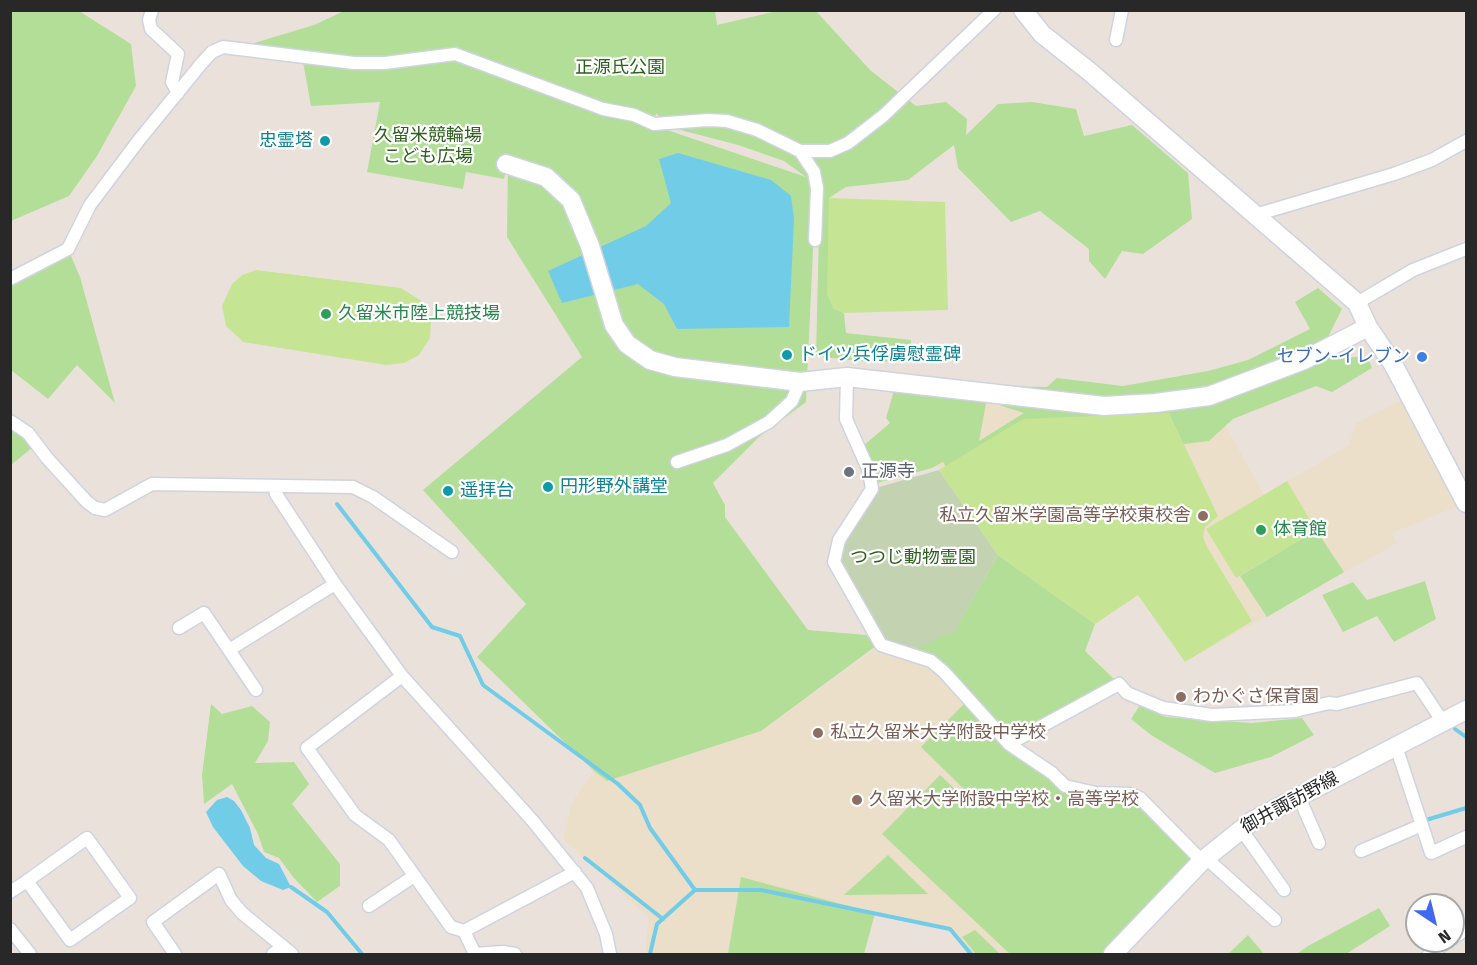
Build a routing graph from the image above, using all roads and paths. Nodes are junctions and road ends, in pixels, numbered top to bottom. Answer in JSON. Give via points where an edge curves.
{"nodes":[{"id":1,"x":152,"y":10,"type":"edge"},
{"id":2,"x":994,"y":10,"type":"edge"},
{"id":3,"x":1023,"y":10,"type":"edge"},
{"id":4,"x":1122,"y":10,"type":"edge"},
{"id":5,"x":1116,"y":40,"type":"dead end"},
{"id":6,"x":178,"y":93,"type":"junction"},
{"id":7,"x":1467,"y":141,"type":"edge"},
{"id":8,"x":800,"y":152,"type":"junction"},
{"id":9,"x":506,"y":165,"type":"dead end"},
{"id":10,"x":1255,"y":215,"type":"junction"},
{"id":11,"x":815,"y":240,"type":"dead end"},
{"id":12,"x":1467,"y":249,"type":"edge"},
{"id":13,"x":10,"y":279,"type":"edge"},
{"id":14,"x":1357,"y":303,"type":"junction"},
{"id":15,"x":1368,"y":327,"type":"junction"},
{"id":16,"x":847,"y":377,"type":"junction"},
{"id":17,"x":800,"y":382,"type":"junction"},
{"id":18,"x":10,"y":421,"type":"edge"},
{"id":19,"x":677,"y":462,"type":"dead end"},
{"id":20,"x":275,"y":487,"type":"junction"},
{"id":21,"x":1466,"y":498,"type":"edge"},
{"id":22,"x":452,"y":552,"type":"dead end"},
{"id":23,"x":335,"y":584,"type":"junction"},
{"id":24,"x":179,"y":628,"type":"dead end"},
{"id":25,"x":229,"y":650,"type":"junction"},
{"id":26,"x":402,"y":676,"type":"junction"},
{"id":27,"x":256,"y":690,"type":"dead end"},
{"id":28,"x":1467,"y":710,"type":"edge"},
{"id":29,"x":1443,"y":722,"type":"junction"},
{"id":30,"x":1009,"y":744,"type":"junction"},
{"id":31,"x":1396,"y":746,"type":"junction"},
{"id":32,"x":1299,"y":797,"type":"junction"},
{"id":33,"x":1422,"y":825,"type":"junction"},
{"id":34,"x":1241,"y":829,"type":"junction"},
{"id":35,"x":1467,"y":837,"type":"edge"},
{"id":36,"x":1320,"y":843,"type":"dead end"},
{"id":37,"x":1361,"y":851,"type":"dead end"},
{"id":38,"x":1204,"y":860,"type":"junction"},
{"id":39,"x":575,"y":872,"type":"junction"},
{"id":40,"x":414,"y":876,"type":"junction"},
{"id":41,"x":27,"y":881,"type":"junction"},
{"id":42,"x":1284,"y":890,"type":"dead end"},
{"id":43,"x":10,"y":892,"type":"edge"},
{"id":44,"x":369,"y":906,"type":"dead end"},
{"id":45,"x":1275,"y":920,"type":"dead end"},
{"id":46,"x":10,"y":929,"type":"edge"},
{"id":47,"x":464,"y":932,"type":"junction"},
{"id":48,"x":282,"y":952,"type":"edge"},
{"id":49,"x":30,"y":954,"type":"edge"},
{"id":50,"x":175,"y":954,"type":"edge"},
{"id":51,"x":515,"y":954,"type":"edge"},
{"id":52,"x":610,"y":954,"type":"edge"},
{"id":53,"x":1113,"y":954,"type":"edge"}],
"edges":[{"from":1,"to":6,"type":"street","via":[[148,20],[151,29],[178,54],[172,82]]},
{"from":2,"to":8,"type":"street","via":[[883,117],[848,143],[830,151]]},
{"from":3,"to":10,"type":"street","via":[[1042,34]]},
{"from":4,"to":5,"type":"street"},
{"from":6,"to":8,"type":"street","via":[[212,52],[223,47],[354,63],[455,54],[654,124],[726,121],[757,130]]},
{"from":6,"to":13,"type":"street","via":[[90,205],[68,249]]},
{"from":7,"to":10,"type":"street","via":[[1394,174]]},
{"from":8,"to":11,"type":"street","via":[[814,172],[817,188]]},
{"from":9,"to":17,"type":"street","via":[[546,177],[559,187],[579,216],[614,325],[627,344],[650,360],[675,367]]},
{"from":10,"to":14,"type":"street"},
{"from":12,"to":14,"type":"street","via":[[1413,270]]},
{"from":14,"to":15,"type":"street"},
{"from":15,"to":16,"type":"street","via":[[1304,360],[1209,396],[1155,403],[1104,406]]},
{"from":15,"to":21,"type":"street","via":[[1393,364]]},
{"from":16,"to":17,"type":"street"},
{"from":16,"to":30,"type":"street","via":[[846,419],[869,471],[872,489],[839,540],[834,562],[881,645],[931,661]]},
{"from":17,"to":19,"type":"street","via":[[792,401],[769,422],[726,445]]},
{"from":18,"to":20,"type":"street","via":[[28,433],[95,508],[105,510],[152,484]]},
{"from":20,"to":22,"type":"street","via":[[353,487]]},
{"from":20,"to":23,"type":"street"},
{"from":23,"to":25,"type":"street"},
{"from":23,"to":26,"type":"street"},
{"from":24,"to":25,"type":"street","via":[[204,613]]},
{"from":25,"to":27,"type":"street"},
{"from":26,"to":39,"type":"street"},
{"from":26,"to":40,"type":"street","via":[[307,748],[355,814],[389,840]]},
{"from":28,"to":29,"type":"street","name":"御井諏訪野線"},
{"from":29,"to":30,"type":"street","via":[[1417,683],[1295,711],[1212,715],[1163,708],[1126,693],[1119,684]]},
{"from":29,"to":31,"type":"street","name":"御井諏訪野線"},
{"from":30,"to":38,"type":"street","via":[[1065,786],[1140,798]]},
{"from":31,"to":32,"type":"street","name":"御井諏訪野線"},
{"from":31,"to":33,"type":"street"},
{"from":32,"to":34,"type":"street","name":"御井諏訪野線"},
{"from":32,"to":36,"type":"street"},
{"from":33,"to":35,"type":"street","via":[[1431,853]]},
{"from":33,"to":37,"type":"street"},
{"from":34,"to":38,"type":"street","name":"御井諏訪野線"},
{"from":34,"to":42,"type":"street"},
{"from":38,"to":45,"type":"street"},
{"from":38,"to":53,"type":"street","name":"御井諏訪野線"},
{"from":39,"to":47,"type":"street"},
{"from":39,"to":52,"type":"street","via":[[597,908]]},
{"from":40,"to":44,"type":"street"},
{"from":40,"to":47,"type":"street","via":[[451,927]]},
{"from":41,"to":41,"type":"street","via":[[87,838],[130,898],[70,940]]},
{"from":41,"to":43,"type":"street"},
{"from":46,"to":49,"type":"street"},
{"from":47,"to":51,"type":"street","via":[[475,954]]},
{"from":48,"to":50,"type":"street","via":[[231,900],[219,874],[153,922]]}]}
